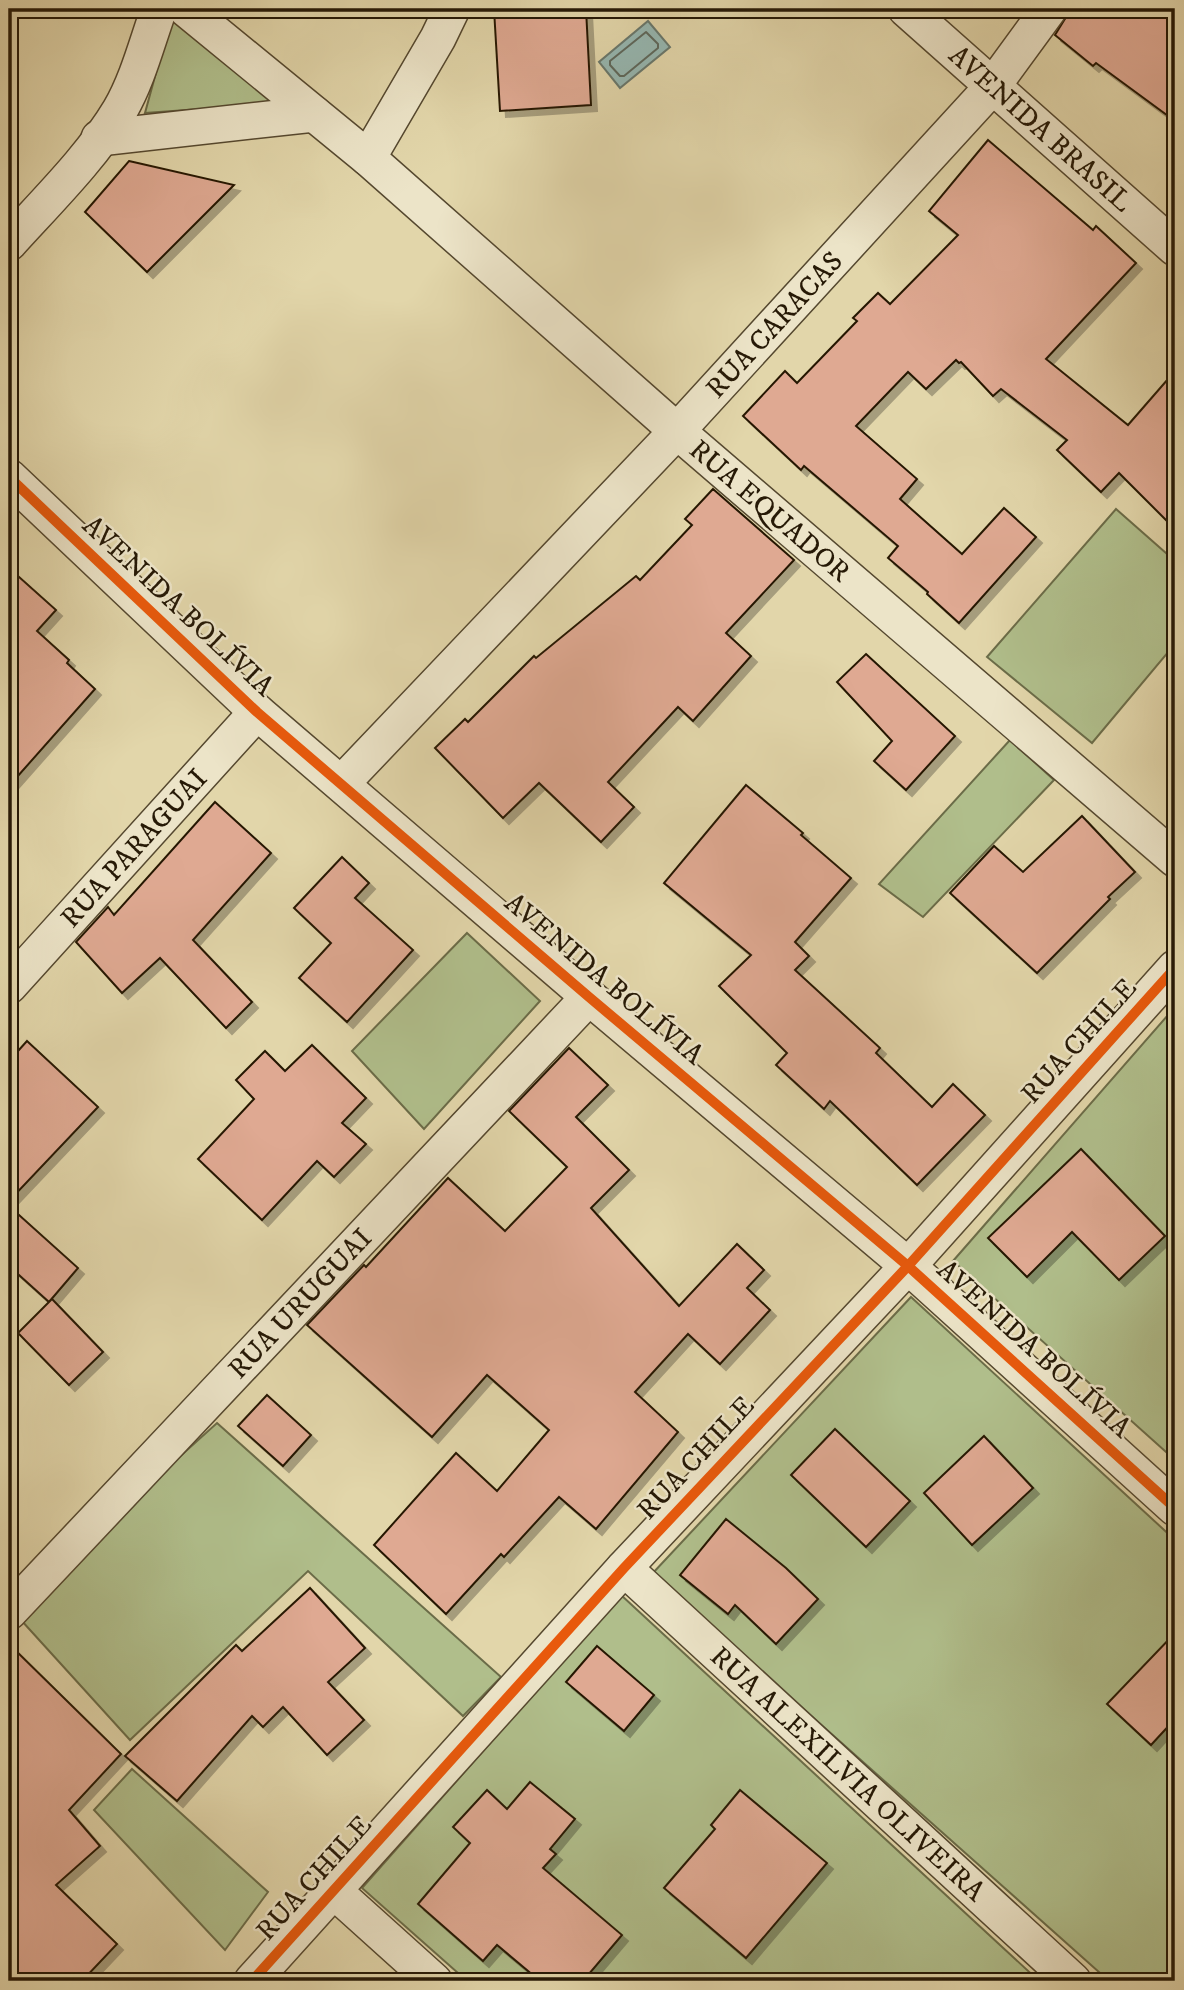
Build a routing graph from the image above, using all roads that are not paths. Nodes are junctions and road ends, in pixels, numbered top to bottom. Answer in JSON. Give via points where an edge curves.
{"nodes":[{"id":1,"x":159,"y":9,"type":"edge"},
{"id":2,"x":186,"y":9,"type":"edge"},
{"id":3,"x":452,"y":9,"type":"edge"},
{"id":4,"x":906,"y":9,"type":"edge"},
{"id":5,"x":1049,"y":9,"type":"edge"},
{"id":6,"x":992,"y":87,"type":"junction"},
{"id":7,"x":314,"y":114,"type":"junction"},
{"id":8,"x":99,"y":138,"type":"junction"},
{"id":9,"x":368,"y":158,"type":"junction"},
{"id":10,"x":9,"y":243,"type":"edge"},
{"id":11,"x":1175,"y":248,"type":"edge"},
{"id":12,"x":677,"y":431,"type":"junction"},
{"id":13,"x":9,"y":477,"type":"edge"},
{"id":14,"x":257,"y":712,"type":"junction"},
{"id":15,"x":342,"y":783,"type":"junction"},
{"id":16,"x":1175,"y":859,"type":"edge"},
{"id":17,"x":1175,"y":968,"type":"edge"},
{"id":18,"x":9,"y":986,"type":"edge"},
{"id":19,"x":589,"y":997,"type":"junction"},
{"id":20,"x":908,"y":1266,"type":"junction"},
{"id":21,"x":1175,"y":1508,"type":"edge"},
{"id":22,"x":624,"y":1568,"type":"junction"},
{"id":23,"x":9,"y":1612,"type":"edge"},
{"id":24,"x":334,"y":1891,"type":"junction"},
{"id":25,"x":252,"y":1981,"type":"edge"},
{"id":26,"x":434,"y":1981,"type":"edge"},
{"id":27,"x":1073,"y":1981,"type":"edge"}],
"edges":[{"from":1,"to":8,"type":"street","via":[[120,110]]},
{"from":2,"to":7,"type":"street","name":"RUA EQUADOR"},
{"from":3,"to":9,"type":"street"},
{"from":4,"to":6,"type":"street","name":"AVENIDA BRASIL"},
{"from":5,"to":6,"type":"street","name":"RUA CARACAS"},
{"from":6,"to":11,"type":"street","name":"AVENIDA BRASIL"},
{"from":6,"to":12,"type":"street","name":"RUA CARACAS"},
{"from":7,"to":8,"type":"street"},
{"from":7,"to":9,"type":"street","name":"RUA EQUADOR"},
{"from":8,"to":10,"type":"street"},
{"from":9,"to":12,"type":"street","name":"RUA EQUADOR"},
{"from":12,"to":15,"type":"street","name":"RUA CARACAS"},
{"from":12,"to":16,"type":"street","name":"RUA EQUADOR"},
{"from":13,"to":14,"type":"street","name":"AVENIDA BOLÍVIA"},
{"from":14,"to":15,"type":"street","name":"AVENIDA BOLÍVIA"},
{"from":14,"to":18,"type":"street","name":"RUA PARAGUAI"},
{"from":15,"to":19,"type":"street","name":"AVENIDA BOLÍVIA"},
{"from":17,"to":20,"type":"street","name":"RUA CHILE"},
{"from":19,"to":20,"type":"street","name":"AVENIDA BOLÍVIA"},
{"from":19,"to":23,"type":"street","name":"RUA URUGUAI"},
{"from":20,"to":21,"type":"street","name":"AVENIDA BOLÍVIA"},
{"from":20,"to":22,"type":"street","name":"RUA CHILE"},
{"from":22,"to":24,"type":"street","name":"RUA CHILE"},
{"from":22,"to":27,"type":"street","name":"RUA ALEXILVIA OLIVEIRA"},
{"from":24,"to":25,"type":"street","name":"RUA CHILE"},
{"from":24,"to":26,"type":"street"}]}
